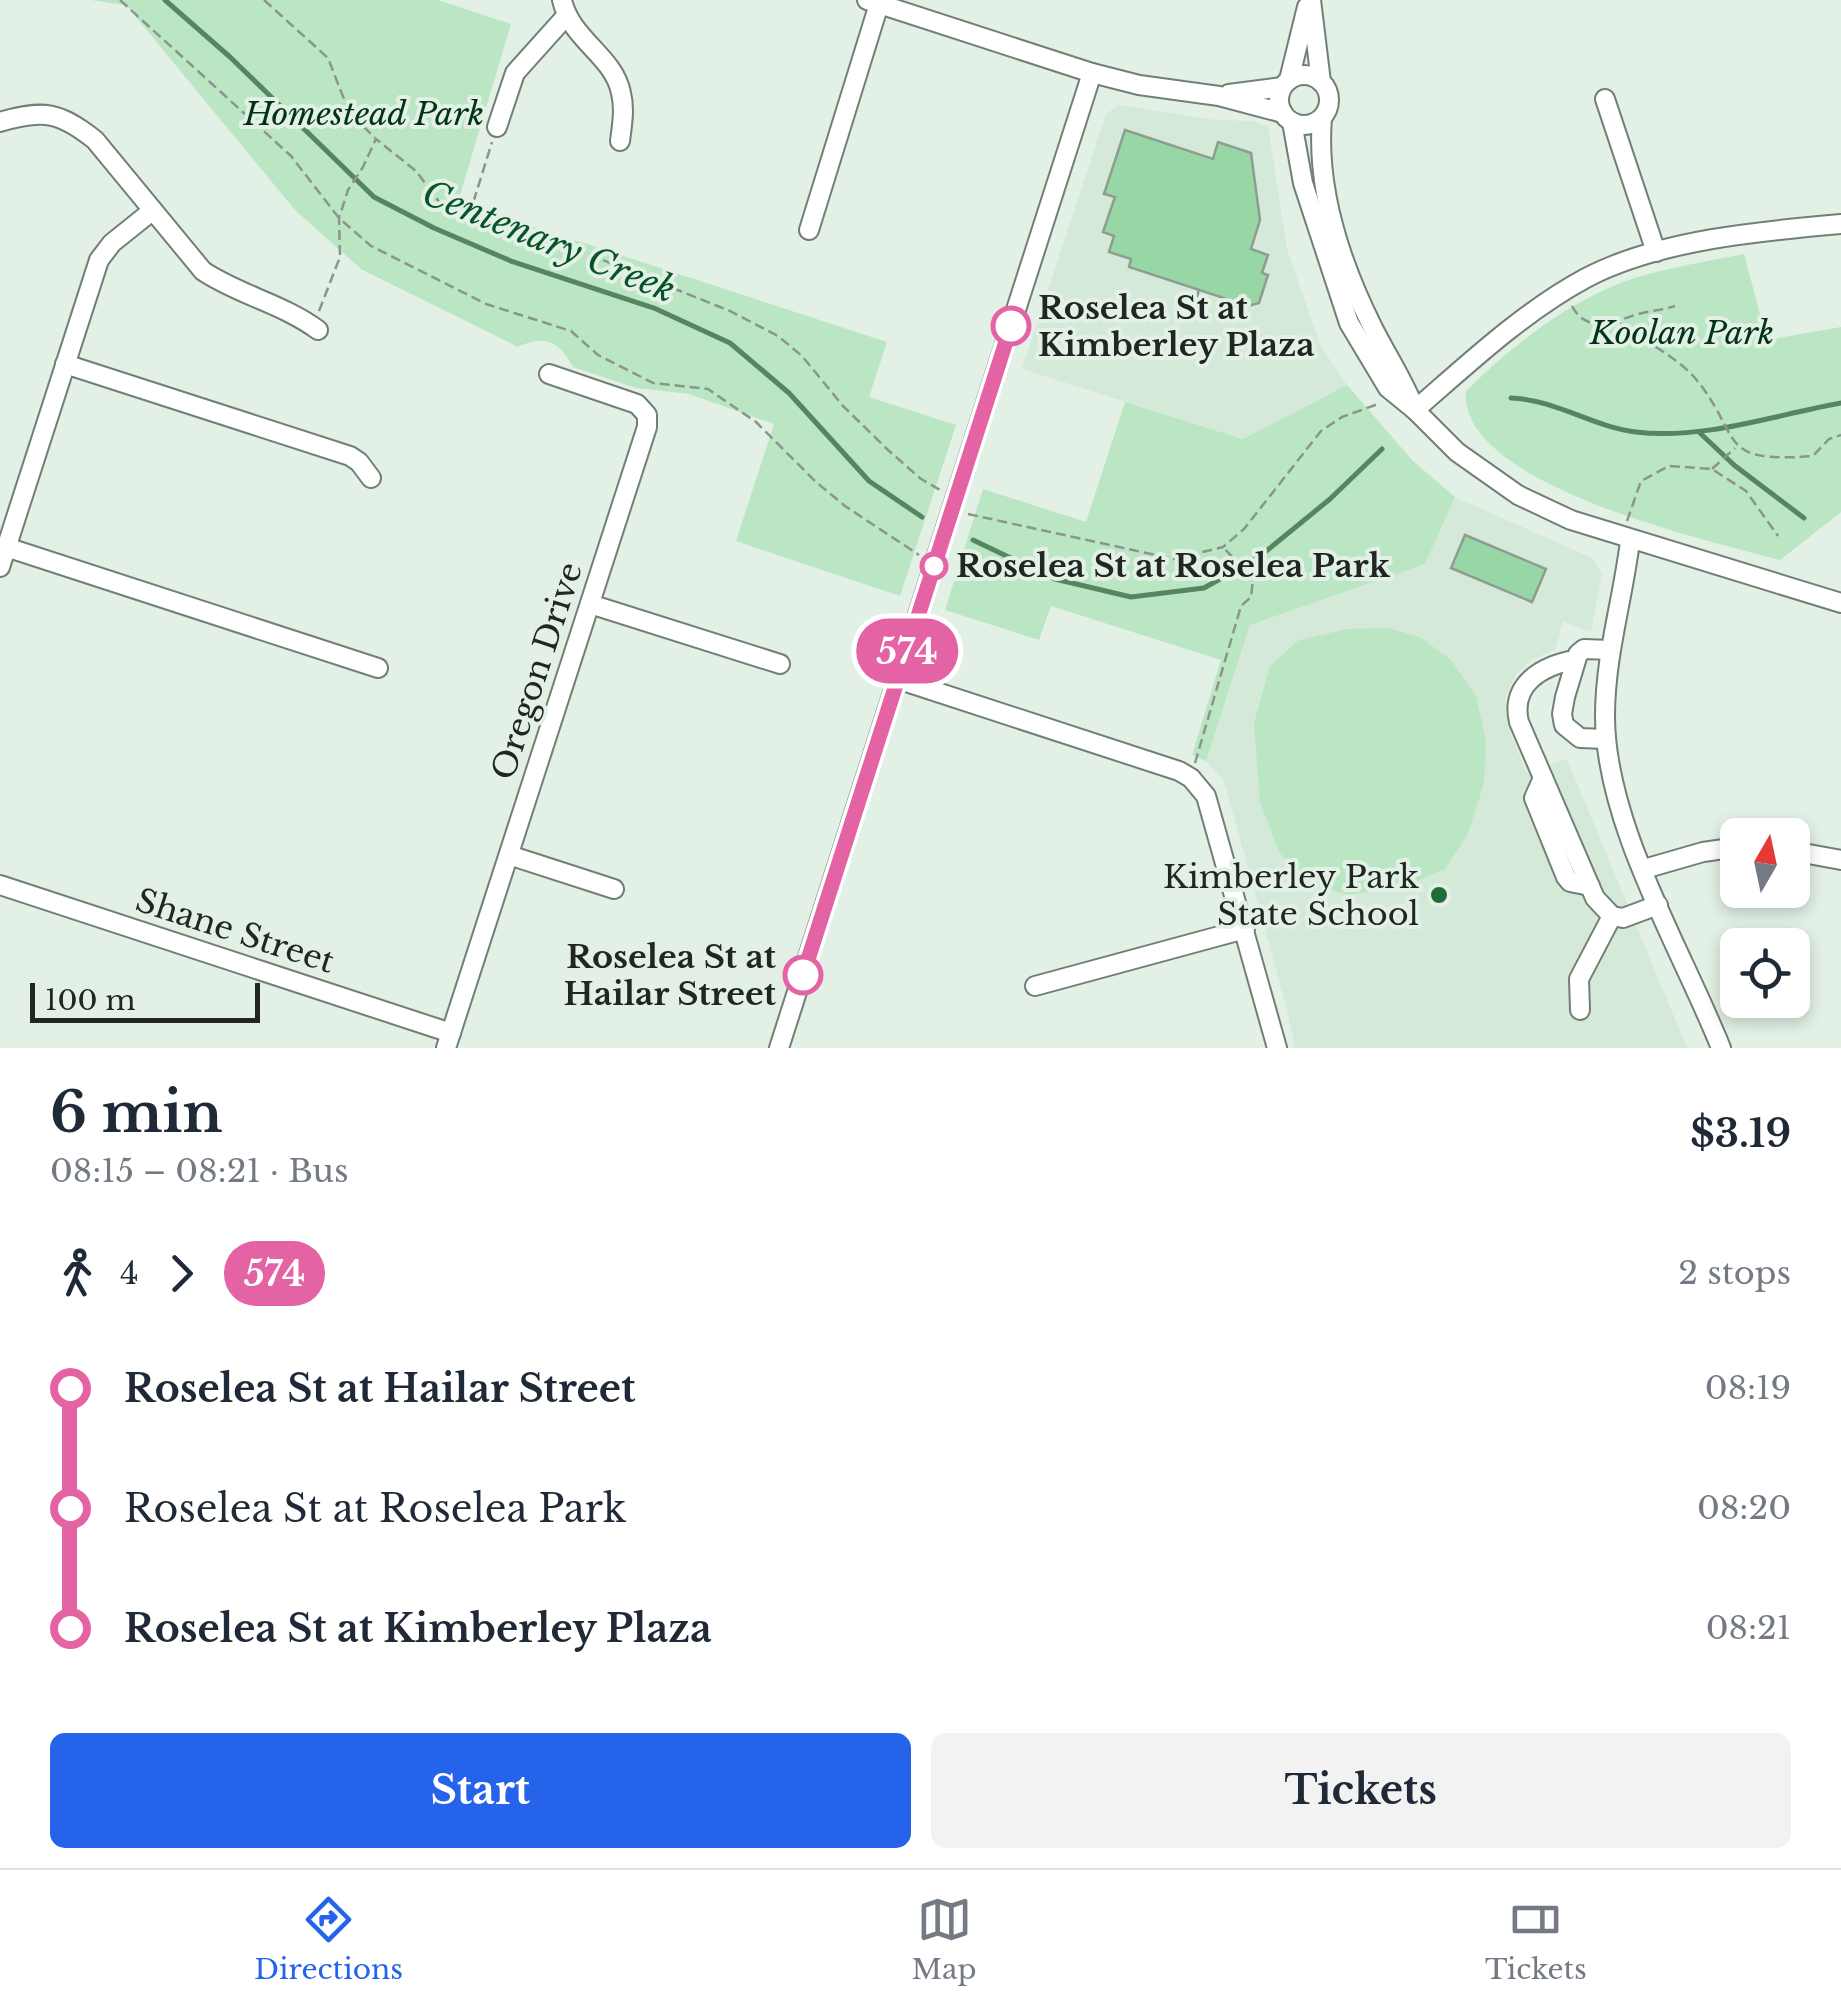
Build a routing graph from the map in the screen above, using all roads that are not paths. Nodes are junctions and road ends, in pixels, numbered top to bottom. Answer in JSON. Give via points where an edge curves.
{"nodes":[{"id":1,"x":1310,"y":0,"type":"edge"},
{"id":2,"x":873,"y":2,"type":"edge"},
{"id":3,"x":564,"y":8,"type":"edge"},
{"id":4,"x":1092,"y":73,"type":"junction"},
{"id":5,"x":1321,"y":82,"type":"junction"},
{"id":6,"x":1286,"y":83,"type":"junction"},
{"id":7,"x":1219,"y":96,"type":"junction"},
{"id":8,"x":1605,"y":99,"type":"dead end"},
{"id":9,"x":1287,"y":118,"type":"junction"},
{"id":10,"x":1322,"y":118,"type":"junction"},
{"id":11,"x":0,"y":122,"type":"edge"},
{"id":12,"x":497,"y":127,"type":"road end"},
{"id":13,"x":620,"y":141,"type":"dead end"},
{"id":14,"x":1841,"y":209,"type":"edge"},
{"id":15,"x":152,"y":211,"type":"junction"},
{"id":16,"x":1841,"y":224,"type":"edge"},
{"id":17,"x":808,"y":230,"type":"dead end"},
{"id":18,"x":1656,"y":252,"type":"junction"},
{"id":19,"x":1354,"y":310,"type":"junction"},
{"id":20,"x":318,"y":330,"type":"road end"},
{"id":21,"x":64,"y":364,"type":"junction"},
{"id":22,"x":550,"y":374,"type":"dead end"},
{"id":23,"x":1412,"y":407,"type":"junction"},
{"id":24,"x":371,"y":478,"type":"dead end"},
{"id":25,"x":0,"y":494,"type":"edge"},
{"id":26,"x":21,"y":501,"type":"junction"},
{"id":27,"x":1628,"y":532,"type":"junction"},
{"id":28,"x":6,"y":547,"type":"junction"},
{"id":29,"x":0,"y":567,"type":"edge"},
{"id":30,"x":1841,"y":603,"type":"edge"},
{"id":31,"x":590,"y":604,"type":"junction"},
{"id":32,"x":1610,"y":650,"type":"junction"},
{"id":33,"x":1574,"y":660,"type":"junction"},
{"id":34,"x":780,"y":664,"type":"dead end"},
{"id":35,"x":378,"y":668,"type":"dead end"},
{"id":36,"x":898,"y":680,"type":"junction"},
{"id":37,"x":1606,"y":739,"type":"junction"},
{"id":38,"x":1720,"y":850,"type":"edge"},
{"id":39,"x":1810,"y":854,"type":"edge"},
{"id":40,"x":509,"y":855,"type":"junction"},
{"id":41,"x":1841,"y":860,"type":"edge"},
{"id":42,"x":1644,"y":869,"type":"junction"},
{"id":43,"x":0,"y":886,"type":"edge"},
{"id":44,"x":614,"y":889,"type":"dead end"},
{"id":45,"x":1658,"y":905,"type":"junction"},
{"id":46,"x":1612,"y":916,"type":"junction"},
{"id":47,"x":1245,"y":929,"type":"junction"},
{"id":48,"x":1035,"y":986,"type":"dead end"},
{"id":49,"x":1580,"y":1010,"type":"dead end"},
{"id":50,"x":448,"y":1040,"type":"edge"},
{"id":51,"x":779,"y":1048,"type":"edge"},
{"id":52,"x":1277,"y":1048,"type":"edge"},
{"id":53,"x":1721,"y":1048,"type":"edge"}],
"edges":[{"from":1,"to":5,"type":"street"},
{"from":1,"to":6,"type":"street"},
{"from":2,"to":4,"type":"street"},
{"from":2,"to":17,"type":"street"},
{"from":3,"to":12,"type":"street","via":[[515,72]]},
{"from":3,"to":13,"type":"street","via":[[621,88]]},
{"from":4,"to":7,"type":"street"},
{"from":4,"to":36,"type":"street"},
{"from":5,"to":6,"type":"street","via":[[1306,75]]},
{"from":5,"to":10,"type":"street","via":[[1329,96]]},
{"from":6,"to":7,"type":"street"},
{"from":6,"to":9,"type":"street","via":[[1279,100]]},
{"from":7,"to":9,"type":"street"},
{"from":8,"to":18,"type":"street"},
{"from":9,"to":10,"type":"street","via":[[1308,125]]},
{"from":9,"to":19,"type":"street","via":[[1304,183]]},
{"from":10,"to":19,"type":"street","via":[[1328,204]]},
{"from":11,"to":15,"type":"street","via":[[52,114],[74,123]]},
{"from":14,"to":16,"type":"street"},
{"from":15,"to":20,"type":"street","via":[[203,271]]},
{"from":15,"to":21,"type":"street","via":[[99,260]]},
{"from":16,"to":18,"type":"street"},
{"from":18,"to":23,"type":"street","via":[[1564,291]]},
{"from":19,"to":23,"type":"street","via":[[1399,372]]},
{"from":21,"to":24,"type":"street","via":[[350,456]]},
{"from":21,"to":26,"type":"street"},
{"from":22,"to":31,"type":"street","name":"Oregon Drive","via":[[619,395],[648,415]]},
{"from":23,"to":27,"type":"street","via":[[1504,487],[1572,520]]},
{"from":25,"to":26,"type":"street"},
{"from":26,"to":28,"type":"street"},
{"from":27,"to":30,"type":"street"},
{"from":27,"to":32,"type":"street"},
{"from":28,"to":29,"type":"street"},
{"from":28,"to":35,"type":"street"},
{"from":31,"to":34,"type":"street"},
{"from":31,"to":40,"type":"street","name":"Oregon Drive"},
{"from":32,"to":33,"type":"street","via":[[1584,650]]},
{"from":32,"to":37,"type":"street"},
{"from":33,"to":37,"type":"street","via":[[1564,725],[1580,738]]},
{"from":33,"to":46,"type":"street","via":[[1530,678],[1518,700],[1519,722],[1595,898]]},
{"from":36,"to":47,"type":"street","via":[[1190,778],[1206,796]]},
{"from":36,"to":51,"type":"street"},
{"from":37,"to":42,"type":"street","via":[[1618,804]]},
{"from":38,"to":42,"type":"street"},
{"from":39,"to":41,"type":"street"},
{"from":40,"to":44,"type":"street"},
{"from":40,"to":50,"type":"street","name":"Oregon Drive"},
{"from":42,"to":45,"type":"street"},
{"from":43,"to":50,"type":"street","name":"Shane Street"},
{"from":45,"to":46,"type":"street"},
{"from":45,"to":53,"type":"street"},
{"from":46,"to":49,"type":"street","via":[[1599,957],[1579,978]]},
{"from":47,"to":48,"type":"street"},
{"from":47,"to":52,"type":"street"}]}
